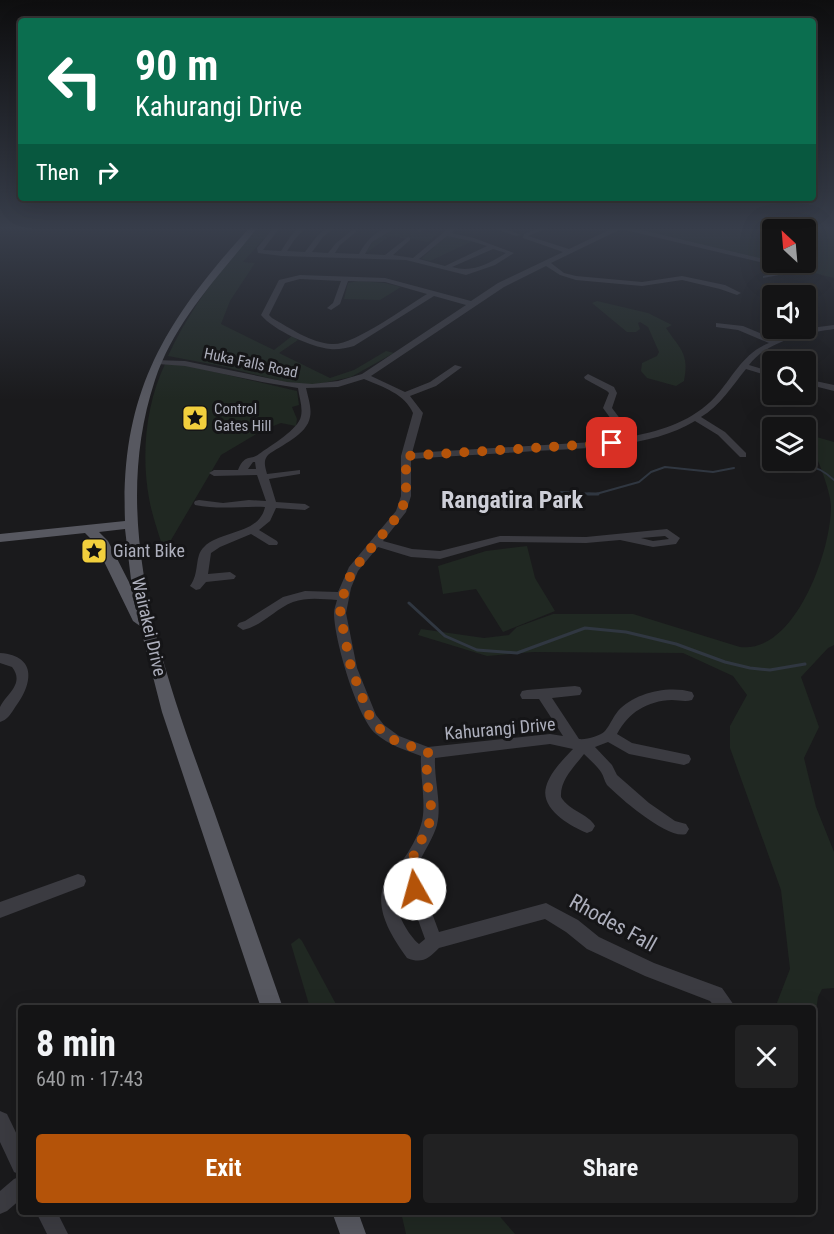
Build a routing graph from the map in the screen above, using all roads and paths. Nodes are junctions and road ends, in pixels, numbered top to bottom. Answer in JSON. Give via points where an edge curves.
{"nodes":[{"id":1,"x":204,"y":285,"type":"edge"},
{"id":2,"x":281,"y":285,"type":"edge"},
{"id":3,"x":343,"y":285,"type":"edge"},
{"id":4,"x":402,"y":285,"type":"edge"},
{"id":5,"x":502,"y":285,"type":"edge"},
{"id":6,"x":709,"y":285,"type":"edge"},
{"id":7,"x":433,"y":293,"type":"junction"},
{"id":8,"x":737,"y":293,"type":"dead end"},
{"id":9,"x":472,"y":304,"type":"junction"},
{"id":10,"x":331,"y":308,"type":"dead end"},
{"id":11,"x":719,"y":325,"type":"dead end"},
{"id":12,"x":816,"y":326,"type":"edge"},
{"id":13,"x":834,"y":327,"type":"edge"},
{"id":14,"x":819,"y":328,"type":"junction"},
{"id":15,"x":775,"y":342,"type":"junction"},
{"id":16,"x":158,"y":362,"type":"junction"},
{"id":17,"x":744,"y":366,"type":"junction"},
{"id":18,"x":458,"y":368,"type":"dead end"},
{"id":19,"x":762,"y":372,"type":"edge"},
{"id":20,"x":365,"y":376,"type":"junction"},
{"id":21,"x":588,"y":377,"type":"dead end"},
{"id":22,"x":816,"y":384,"type":"edge"},
{"id":23,"x":302,"y":388,"type":"junction"},
{"id":24,"x":834,"y":388,"type":"edge"},
{"id":25,"x":404,"y":395,"type":"junction"},
{"id":26,"x":696,"y":418,"type":"junction"},
{"id":27,"x":631,"y":440,"type":"junction"},
{"id":28,"x":743,"y":455,"type":"dead end"},
{"id":29,"x":406,"y":456,"type":"junction"},
{"id":30,"x":260,"y":459,"type":"junction"},
{"id":31,"x":297,"y":472,"type":"dead end"},
{"id":32,"x":214,"y":473,"type":"dead end"},
{"id":33,"x":241,"y":473,"type":"junction"},
{"id":34,"x":262,"y":474,"type":"junction"},
{"id":35,"x":199,"y":503,"type":"dead end"},
{"id":36,"x":272,"y":504,"type":"junction"},
{"id":37,"x":305,"y":507,"type":"dead end"},
{"id":38,"x":131,"y":524,"type":"junction"},
{"id":39,"x":88,"y":529,"type":"junction"},
{"id":40,"x":252,"y":530,"type":"junction"},
{"id":41,"x":622,"y":537,"type":"dead end"},
{"id":42,"x":0,"y":538,"type":"edge"},
{"id":43,"x":375,"y":542,"type":"junction"},
{"id":44,"x":273,"y":543,"type":"dead end"},
{"id":45,"x":230,"y":576,"type":"dead end"},
{"id":46,"x":343,"y":596,"type":"junction"},
{"id":47,"x":243,"y":626,"type":"dead end"},
{"id":48,"x":149,"y":638,"type":"junction"},
{"id":49,"x":5,"y":658,"type":"edge"},
{"id":50,"x":575,"y":691,"type":"dead end"},
{"id":51,"x":543,"y":694,"type":"junction"},
{"id":52,"x":526,"y":695,"type":"dead end"},
{"id":53,"x":687,"y":696,"type":"dead end"},
{"id":54,"x":0,"y":717,"type":"edge"},
{"id":55,"x":609,"y":736,"type":"junction"},
{"id":56,"x":579,"y":744,"type":"junction"},
{"id":57,"x":429,"y":753,"type":"junction"},
{"id":58,"x":684,"y":759,"type":"dead end"},
{"id":59,"x":587,"y":826,"type":"dead end"},
{"id":60,"x":681,"y":829,"type":"dead end"},
{"id":61,"x":409,"y":865,"type":"junction"},
{"id":62,"x":78,"y":881,"type":"dead end"},
{"id":63,"x":0,"y":910,"type":"edge"},
{"id":64,"x":434,"y":942,"type":"junction"},
{"id":65,"x":271,"y":1005,"type":"edge"},
{"id":66,"x":725,"y":1005,"type":"edge"},
{"id":67,"x":0,"y":1121,"type":"edge"},
{"id":68,"x":18,"y":1159,"type":"edge"},
{"id":69,"x":18,"y":1189,"type":"edge"},
{"id":70,"x":0,"y":1204,"type":"edge"},
{"id":71,"x":48,"y":1215,"type":"edge"},
{"id":72,"x":346,"y":1215,"type":"edge"},
{"id":73,"x":58,"y":1234,"type":"edge"},
{"id":74,"x":353,"y":1234,"type":"edge"}],
"edges":[{"from":1,"to":16,"type":"main road","name":"Wairakei Drive","via":[[191,300]]},
{"from":2,"to":7,"type":"street","via":[[265,315],[268,320],[325,346],[340,348]]},
{"from":3,"to":10,"type":"street"},
{"from":4,"to":7,"type":"street"},
{"from":5,"to":9,"type":"street","name":"Huka Falls Road"},
{"from":6,"to":8,"type":"street"},
{"from":7,"to":9,"type":"street"},
{"from":9,"to":20,"type":"street","name":"Huka Falls Road"},
{"from":11,"to":15,"type":"street","via":[[740,328]]},
{"from":12,"to":14,"type":"street"},
{"from":13,"to":14,"type":"street"},
{"from":14,"to":15,"type":"street"},
{"from":15,"to":17,"type":"street","via":[[753,354]]},
{"from":16,"to":23,"type":"street","name":"Huka Falls Road","via":[[183,363]]},
{"from":16,"to":38,"type":"main road","name":"Wairakei Drive","via":[[136,433]]},
{"from":17,"to":19,"type":"street"},
{"from":17,"to":26,"type":"street","via":[[718,399]]},
{"from":18,"to":25,"type":"street","via":[[433,384]]},
{"from":20,"to":23,"type":"street","name":"Huka Falls Road","via":[[340,384]]},
{"from":20,"to":25,"type":"street"},
{"from":21,"to":27,"type":"street","via":[[611,389],[607,408]]},
{"from":22,"to":24,"type":"street"},
{"from":23,"to":30,"type":"street","via":[[306,415],[303,424]]},
{"from":25,"to":29,"type":"street","name":"Kahurangi Drive","via":[[417,413]]},
{"from":26,"to":27,"type":"street","via":[[664,432]]},
{"from":26,"to":28,"type":"street","via":[[736,444]]},
{"from":27,"to":29,"type":"street"},
{"from":29,"to":43,"type":"street","name":"Kahurangi Drive","via":[[406,496],[401,512]]},
{"from":30,"to":33,"type":"street","via":[[251,459]]},
{"from":30,"to":34,"type":"street"},
{"from":31,"to":34,"type":"street"},
{"from":32,"to":33,"type":"street"},
{"from":33,"to":34,"type":"street"},
{"from":34,"to":36,"type":"street"},
{"from":35,"to":36,"type":"street"},
{"from":36,"to":37,"type":"street"},
{"from":36,"to":40,"type":"street","via":[[264,520]]},
{"from":38,"to":39,"type":"main road"},
{"from":38,"to":48,"type":"main road","name":"Wairakei Drive"},
{"from":39,"to":42,"type":"main road"},
{"from":39,"to":48,"type":"main road","via":[[101,541]]},
{"from":40,"to":44,"type":"street"},
{"from":40,"to":45,"type":"street","via":[[204,554],[199,582]]},
{"from":41,"to":43,"type":"street","via":[[500,539],[426,555]]},
{"from":43,"to":46,"type":"street","name":"Kahurangi Drive","via":[[353,570]]},
{"from":46,"to":47,"type":"street","via":[[305,595],[287,600]]},
{"from":46,"to":57,"type":"street","name":"Kahurangi Drive","via":[[342,633],[358,691],[370,717],[394,740]]},
{"from":48,"to":65,"type":"main road","name":"Wairakei Drive","via":[[182,747]]},
{"from":49,"to":54,"type":"street","via":[[22,670],[23,678],[21,689]]},
{"from":50,"to":51,"type":"street"},
{"from":51,"to":52,"type":"street"},
{"from":51,"to":56,"type":"street"},
{"from":53,"to":55,"type":"street","via":[[663,694],[637,702]]},
{"from":55,"to":56,"type":"street","name":"Kahurangi Drive"},
{"from":55,"to":58,"type":"street","via":[[629,748]]},
{"from":56,"to":57,"type":"street","name":"Kahurangi Drive","via":[[550,739]]},
{"from":56,"to":59,"type":"street","via":[[552,789],[554,801],[564,815]]},
{"from":56,"to":60,"type":"street","via":[[607,769],[611,779]]},
{"from":57,"to":61,"type":"street","via":[[429,825]]},
{"from":61,"to":64,"type":"street"},
{"from":61,"to":64,"type":"street","name":"Rhodes Fall","via":[[393,882],[389,905],[400,935],[413,952],[422,953]]},
{"from":62,"to":63,"type":"street"},
{"from":64,"to":66,"type":"street","name":"Rhodes Fall","via":[[546,911],[593,943],[716,994]]},
{"from":67,"to":68,"type":"street"},
{"from":69,"to":70,"type":"street"},
{"from":71,"to":73,"type":"street"},
{"from":72,"to":74,"type":"main road"}]}
